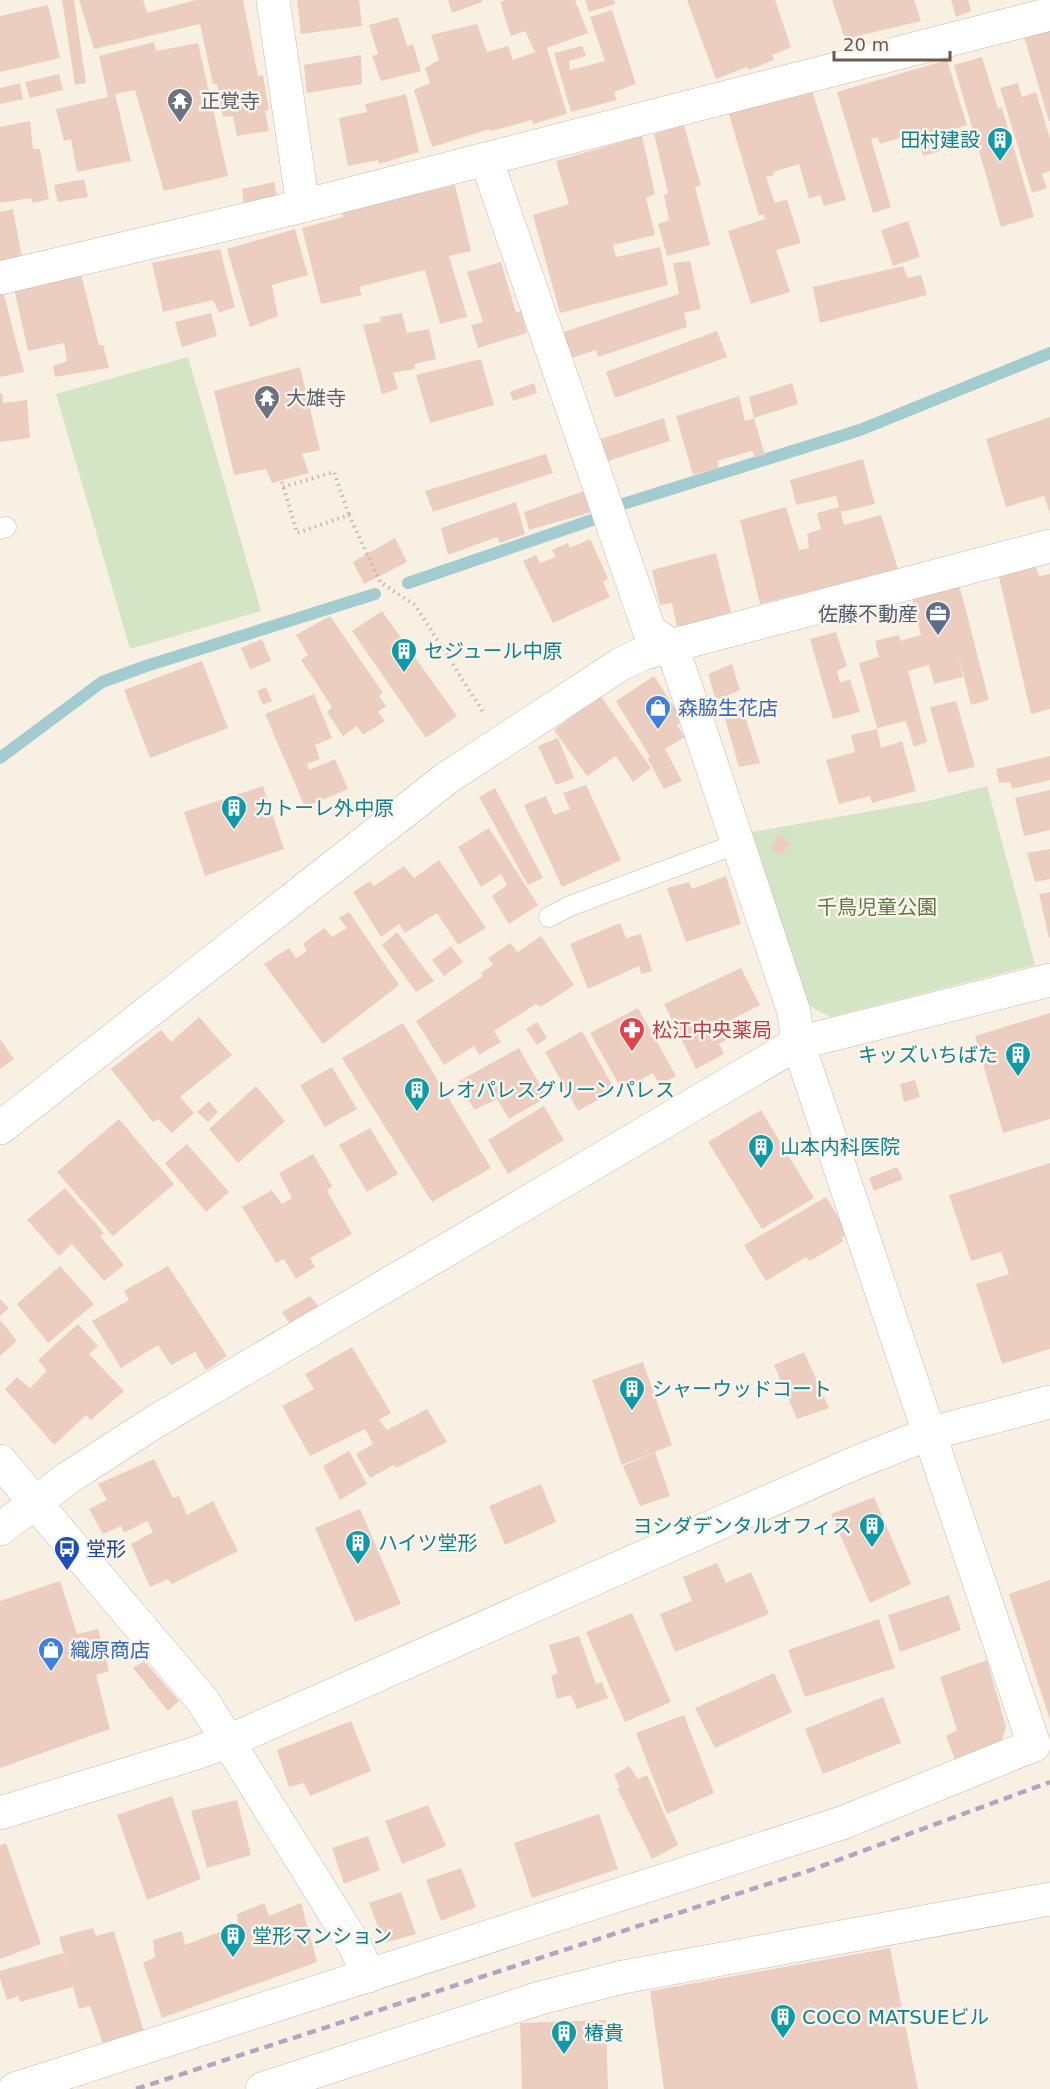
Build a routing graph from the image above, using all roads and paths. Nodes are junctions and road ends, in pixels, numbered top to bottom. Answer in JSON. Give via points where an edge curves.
{"nodes":[{"id":1,"x":273,"y":0,"type":"edge"},
{"id":2,"x":1050,"y":14,"type":"edge"},
{"id":3,"x":486,"y":159,"type":"junction"},
{"id":4,"x":303,"y":206,"type":"junction"},
{"id":5,"x":0,"y":278,"type":"edge"},
{"id":6,"x":282,"y":482,"type":"dead end"},
{"id":7,"x":283,"y":488,"type":"junction"},
{"id":8,"x":349,"y":515,"type":"junction"},
{"id":9,"x":1050,"y":546,"type":"edge"},
{"id":10,"x":671,"y":646,"type":"junction"},
{"id":11,"x":502,"y":742,"type":"junction"},
{"id":12,"x":739,"y":843,"type":"junction"},
{"id":13,"x":549,"y":917,"type":"dead end"},
{"id":14,"x":1050,"y":980,"type":"edge"},
{"id":15,"x":798,"y":1043,"type":"junction"},
{"id":16,"x":0,"y":1128,"type":"edge"},
{"id":17,"x":1050,"y":1402,"type":"edge"},
{"id":18,"x":928,"y":1434,"type":"junction"},
{"id":19,"x":0,"y":1461,"type":"edge"},
{"id":20,"x":35,"y":1501,"type":"junction"},
{"id":21,"x":0,"y":1529,"type":"edge"},
{"id":22,"x":229,"y":1741,"type":"junction"},
{"id":23,"x":0,"y":1813,"type":"edge"},
{"id":24,"x":1050,"y":1899,"type":"edge"},
{"id":25,"x":369,"y":1976,"type":"junction"},
{"id":26,"x":15,"y":2089,"type":"edge"},
{"id":27,"x":262,"y":2089,"type":"edge"}],
"edges":[{"from":1,"to":4,"type":"street"},
{"from":2,"to":3,"type":"street"},
{"from":3,"to":4,"type":"street"},
{"from":3,"to":10,"type":"street","via":[[649,630]]},
{"from":4,"to":5,"type":"street"},
{"from":6,"to":7,"type":"path"},
{"from":7,"to":8,"type":"path","via":[[333,472]]},
{"from":7,"to":8,"type":"path","via":[[297,533]]},
{"from":8,"to":11,"type":"path","via":[[380,582],[415,605]]},
{"from":9,"to":10,"type":"street"},
{"from":10,"to":11,"type":"street","via":[[621,664]]},
{"from":10,"to":12,"type":"street"},
{"from":11,"to":16,"type":"street","via":[[447,778]]},
{"from":12,"to":13,"type":"lane"},
{"from":12,"to":15,"type":"street","via":[[794,1012]]},
{"from":14,"to":15,"type":"street"},
{"from":15,"to":18,"type":"street"},
{"from":15,"to":20,"type":"street","via":[[156,1421]]},
{"from":17,"to":18,"type":"street"},
{"from":18,"to":22,"type":"street"},
{"from":18,"to":25,"type":"street","via":[[1034,1744],[842,1823]]},
{"from":19,"to":20,"type":"street"},
{"from":20,"to":21,"type":"street"},
{"from":20,"to":22,"type":"street","via":[[203,1701]]},
{"from":22,"to":23,"type":"street"},
{"from":22,"to":25,"type":"street","via":[[355,1946]]},
{"from":24,"to":27,"type":"street","via":[[623,1977],[540,1998]]},
{"from":25,"to":26,"type":"street"}]}
